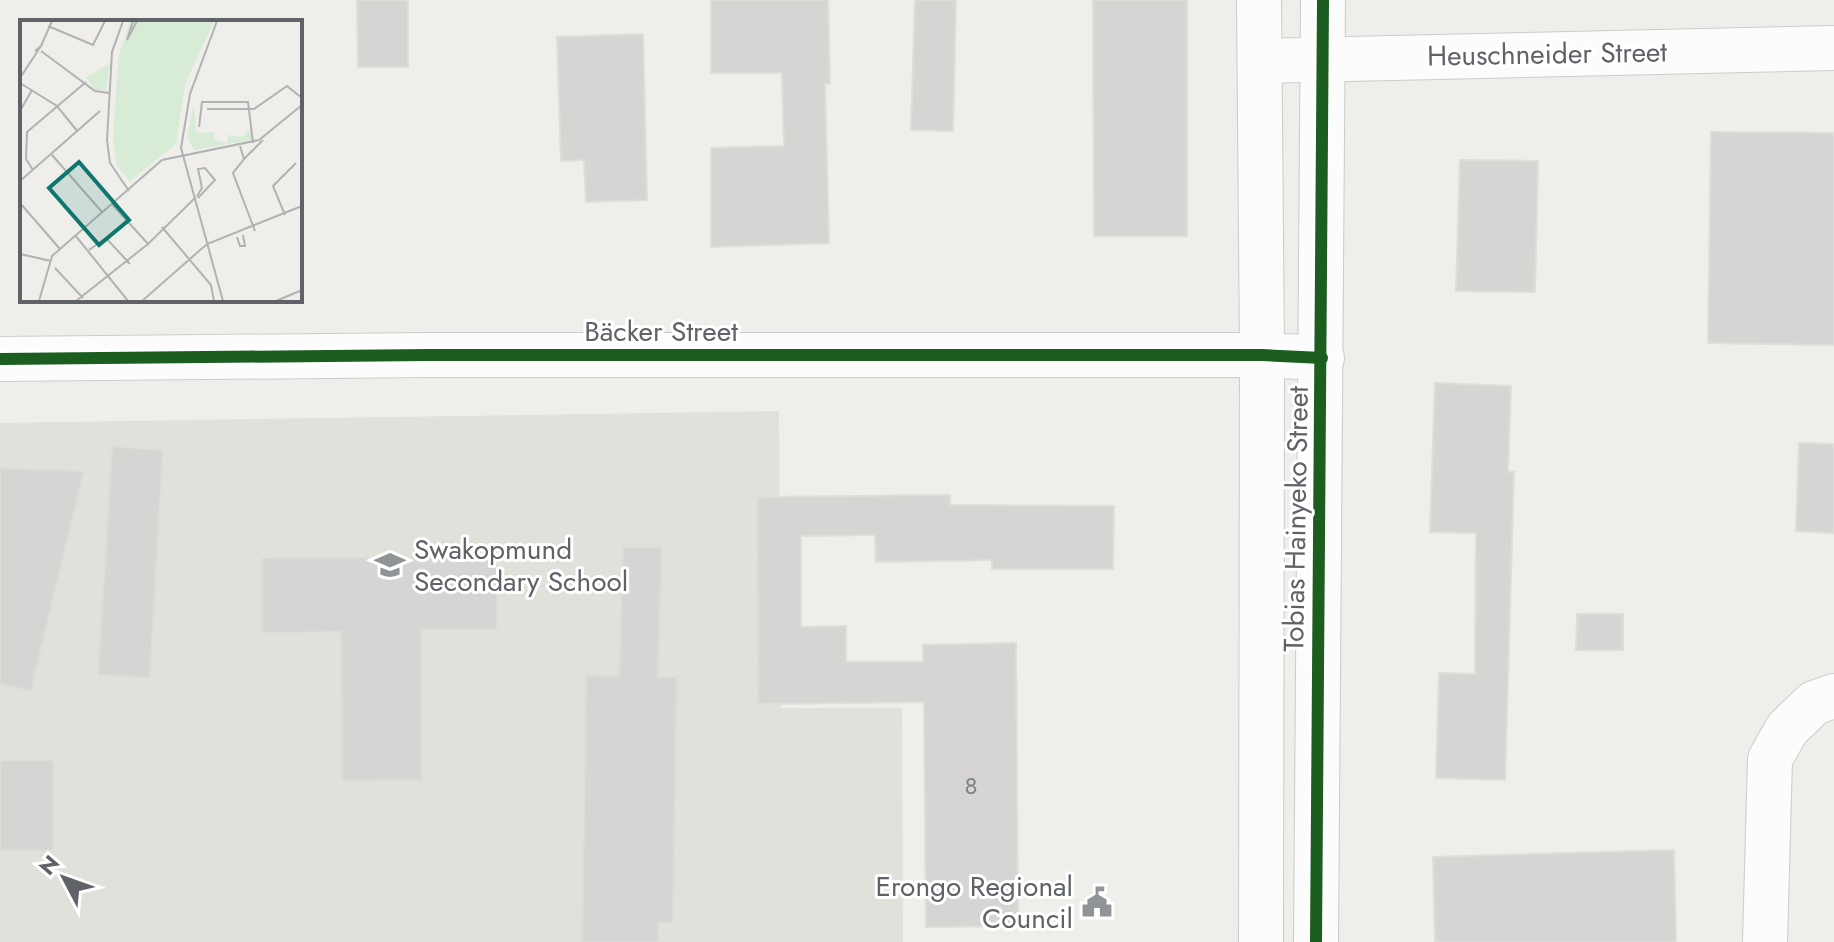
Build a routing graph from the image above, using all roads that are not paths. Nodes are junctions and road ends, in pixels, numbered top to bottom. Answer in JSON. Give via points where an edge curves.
{"nodes":[{"id":1,"x":1259,"y":0,"type":"edge"},
{"id":2,"x":1323,"y":0,"type":"edge"},
{"id":3,"x":1834,"y":48,"type":"edge"},
{"id":4,"x":1323,"y":58,"type":"junction"},
{"id":5,"x":1261,"y":61,"type":"junction"},
{"id":6,"x":1262,"y":355,"type":"junction"},
{"id":7,"x":1322,"y":358,"type":"junction"},
{"id":8,"x":0,"y":359,"type":"edge"},
{"id":9,"x":1834,"y":696,"type":"edge"},
{"id":10,"x":1261,"y":942,"type":"edge"},
{"id":11,"x":1316,"y":942,"type":"edge"},
{"id":12,"x":1765,"y":942,"type":"edge"}],
"edges":[{"from":1,"to":5,"type":"street","name":"Tobias Hainyeko Street"},
{"from":2,"to":4,"type":"street","name":"Tobias Hainyeko Street"},
{"from":3,"to":4,"type":"street","name":"Heuschneider Street"},
{"from":4,"to":5,"type":"street","name":"Heuschneider Street"},
{"from":4,"to":7,"type":"street","name":"Tobias Hainyeko Street"},
{"from":5,"to":6,"type":"street","name":"Tobias Hainyeko Street"},
{"from":6,"to":7,"type":"street","name":"Bäcker Street"},
{"from":6,"to":8,"type":"street","name":"Bäcker Street"},
{"from":6,"to":10,"type":"street","name":"Tobias Hainyeko Street"},
{"from":7,"to":11,"type":"street","name":"Tobias Hainyeko Street"},
{"from":9,"to":12,"type":"street","via":[[1814,703],[1787,729],[1770,759]]}]}
